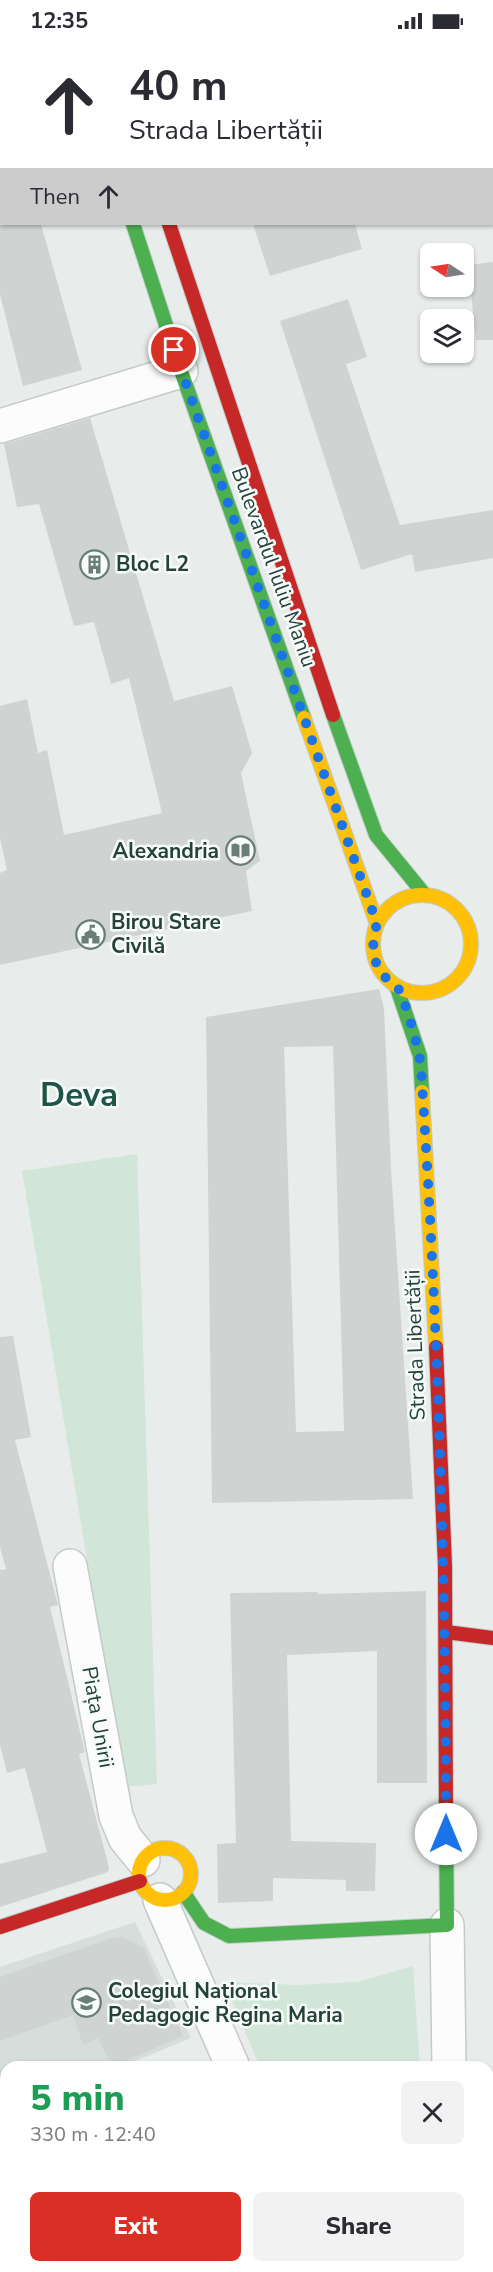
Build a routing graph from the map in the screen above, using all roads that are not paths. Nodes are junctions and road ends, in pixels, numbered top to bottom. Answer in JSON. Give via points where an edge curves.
{"nodes":[{"id":1,"x":133,"y":225,"type":"edge"},
{"id":2,"x":169,"y":225,"type":"edge"},
{"id":3,"x":181,"y":371,"type":"junction"},
{"id":4,"x":0,"y":426,"type":"edge"},
{"id":5,"x":425,"y":895,"type":"junction"},
{"id":6,"x":461,"y":914,"type":"junction"},
{"id":7,"x":482,"y":914,"type":"dead end"},
{"id":8,"x":377,"y":924,"type":"junction"},
{"id":9,"x":484,"y":959,"type":"dead end"},
{"id":10,"x":467,"y":964,"type":"junction"},
{"id":11,"x":398,"y":988,"type":"junction"},
{"id":12,"x":439,"y":990,"type":"junction"},
{"id":13,"x":434,"y":1008,"type":"dead end"},
{"id":14,"x":426,"y":1036,"type":"dead end"},
{"id":15,"x":420,"y":1056,"type":"junction"},
{"id":16,"x":70,"y":1566,"type":"dead end"},
{"id":17,"x":446,"y":1632,"type":"junction"},
{"id":18,"x":493,"y":1638,"type":"edge"},
{"id":19,"x":156,"y":1883,"type":"junction"},
{"id":20,"x":447,"y":1925,"type":"junction"},
{"id":21,"x":0,"y":1927,"type":"edge"},
{"id":22,"x":230,"y":2061,"type":"edge"},
{"id":23,"x":449,"y":2061,"type":"edge"}],
"edges":[{"from":1,"to":3,"type":"street","name":"Bulevardul Iuliu Maniu"},
{"from":2,"to":5,"type":"street","name":"Bulevardul Iuliu Maniu","via":[[365,810],[381,842]]},
{"from":3,"to":4,"type":"street"},
{"from":3,"to":8,"type":"street","name":"Bulevardul Iuliu Maniu"},
{"from":5,"to":6,"type":"street","via":[[439,898]]},
{"from":5,"to":8,"type":"street","via":[[396,902]]},
{"from":6,"to":7,"type":"street"},
{"from":6,"to":10,"type":"street","via":[[471,938]]},
{"from":8,"to":11,"type":"street","via":[[373,953],[378,967]]},
{"from":9,"to":10,"type":"street"},
{"from":10,"to":12,"type":"street","via":[[453,983]]},
{"from":11,"to":12,"type":"street","via":[[422,994]]},
{"from":11,"to":15,"type":"street","name":"Strada Libertății"},
{"from":12,"to":13,"type":"street"},
{"from":14,"to":15,"type":"street","name":"Strada Libertății"},
{"from":15,"to":17,"type":"street","name":"Strada Libertății","via":[[433,1264]]},
{"from":16,"to":19,"type":"street","name":"Piața Unirii","via":[[116,1816],[125,1838]]},
{"from":17,"to":18,"type":"street"},
{"from":17,"to":20,"type":"street","name":"Strada Libertății"},
{"from":19,"to":20,"type":"street","via":[[204,1923],[229,1936]]},
{"from":19,"to":21,"type":"street"},
{"from":19,"to":22,"type":"street","name":"Piața Unirii"},
{"from":20,"to":23,"type":"street"}]}
